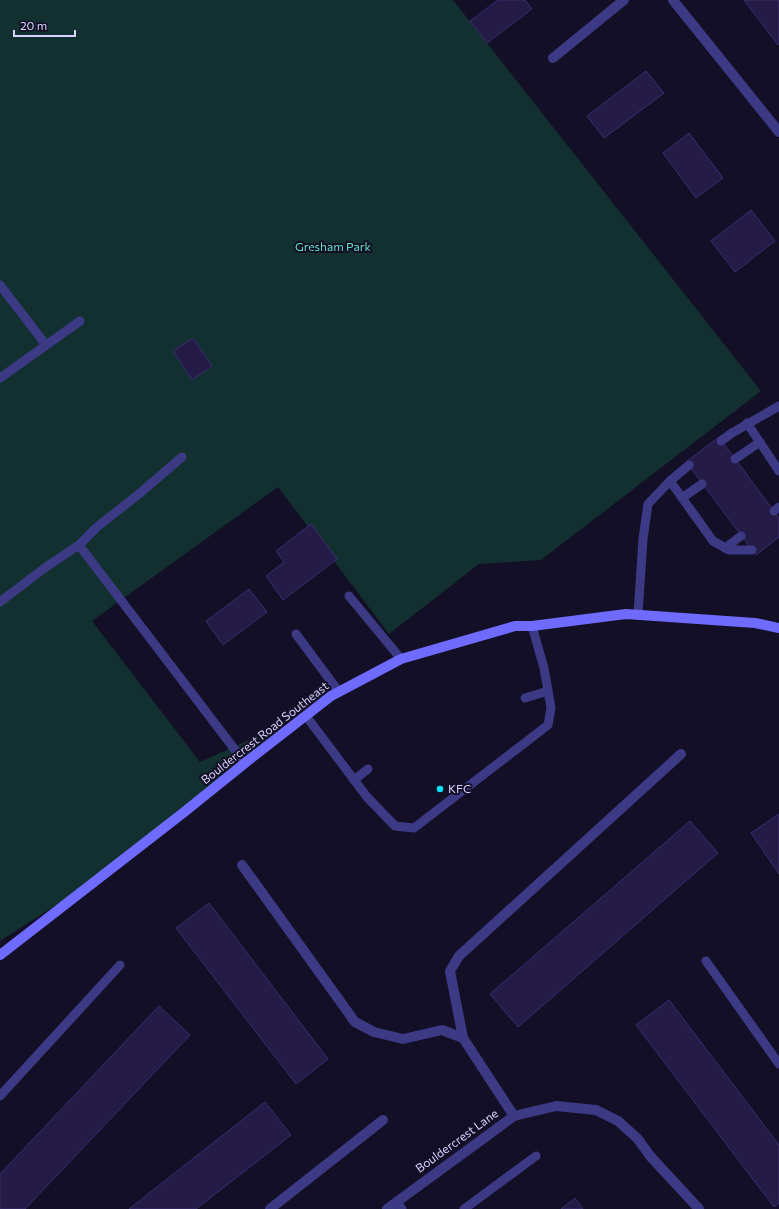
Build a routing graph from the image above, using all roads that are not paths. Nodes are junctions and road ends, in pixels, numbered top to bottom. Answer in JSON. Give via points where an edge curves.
{"nodes":[{"id":1,"x":624,"y":0,"type":"edge"},
{"id":2,"x":673,"y":0,"type":"edge"},
{"id":3,"x":553,"y":58,"type":"dead end"},
{"id":4,"x":779,"y":132,"type":"edge"},
{"id":5,"x":0,"y":285,"type":"edge"},
{"id":6,"x":80,"y":321,"type":"dead end"},
{"id":7,"x":46,"y":345,"type":"junction"},
{"id":8,"x":0,"y":378,"type":"edge"},
{"id":9,"x":779,"y":406,"type":"edge"},
{"id":10,"x":747,"y":424,"type":"junction"},
{"id":11,"x":721,"y":441,"type":"dead end"},
{"id":12,"x":760,"y":442,"type":"junction"},
{"id":13,"x":182,"y":457,"type":"dead end"},
{"id":14,"x":735,"y":459,"type":"dead end"},
{"id":15,"x":688,"y":465,"type":"dead end"},
{"id":16,"x":779,"y":471,"type":"edge"},
{"id":17,"x":670,"y":481,"type":"junction"},
{"id":18,"x":702,"y":484,"type":"dead end"},
{"id":19,"x":682,"y":498,"type":"junction"},
{"id":20,"x":741,"y":536,"type":"dead end"},
{"id":21,"x":79,"y":545,"type":"junction"},
{"id":22,"x":725,"y":548,"type":"junction"},
{"id":23,"x":752,"y":550,"type":"dead end"},
{"id":24,"x":349,"y":596,"type":"dead end"},
{"id":25,"x":0,"y":602,"type":"edge"},
{"id":26,"x":638,"y":614,"type":"junction"},
{"id":27,"x":532,"y":626,"type":"junction"},
{"id":28,"x":779,"y":628,"type":"edge"},
{"id":29,"x":296,"y":634,"type":"dead end"},
{"id":30,"x":401,"y":659,"type":"junction"},
{"id":31,"x":548,"y":691,"type":"junction"},
{"id":32,"x":339,"y":692,"type":"junction"},
{"id":33,"x":525,"y":698,"type":"dead end"},
{"id":34,"x":306,"y":716,"type":"junction"},
{"id":35,"x":681,"y":754,"type":"dead end"},
{"id":36,"x":245,"y":763,"type":"junction"},
{"id":37,"x":368,"y":769,"type":"dead end"},
{"id":38,"x":354,"y":780,"type":"junction"},
{"id":39,"x":242,"y":865,"type":"dead end"},
{"id":40,"x":0,"y":955,"type":"edge"},
{"id":41,"x":706,"y":961,"type":"dead end"},
{"id":42,"x":120,"y":965,"type":"dead end"},
{"id":43,"x":463,"y":1038,"type":"junction"},
{"id":44,"x":779,"y":1064,"type":"edge"},
{"id":45,"x":0,"y":1096,"type":"edge"},
{"id":46,"x":514,"y":1116,"type":"junction"},
{"id":47,"x":383,"y":1120,"type":"dead end"},
{"id":48,"x":536,"y":1156,"type":"dead end"},
{"id":49,"x":399,"y":1206,"type":"edge"},
{"id":50,"x":273,"y":1208,"type":"edge"},
{"id":51,"x":387,"y":1209,"type":"edge"},
{"id":52,"x":464,"y":1209,"type":"edge"},
{"id":53,"x":699,"y":1209,"type":"edge"}],
"edges":[{"from":1,"to":3,"type":"street"},
{"from":2,"to":4,"type":"street"},
{"from":5,"to":7,"type":"lane"},
{"from":6,"to":7,"type":"lane"},
{"from":7,"to":8,"type":"lane"},
{"from":9,"to":10,"type":"lane"},
{"from":10,"to":11,"type":"lane"},
{"from":10,"to":12,"type":"lane"},
{"from":12,"to":14,"type":"lane"},
{"from":12,"to":16,"type":"lane"},
{"from":13,"to":21,"type":"lane","via":[[96,527]]},
{"from":15,"to":17,"type":"lane"},
{"from":17,"to":19,"type":"lane"},
{"from":17,"to":26,"type":"lane","via":[[648,504]]},
{"from":18,"to":19,"type":"lane"},
{"from":19,"to":22,"type":"lane","via":[[713,540]]},
{"from":20,"to":22,"type":"lane"},
{"from":21,"to":25,"type":"lane"},
{"from":21,"to":36,"type":"lane"},
{"from":22,"to":23,"type":"lane"},
{"from":24,"to":30,"type":"lane"},
{"from":26,"to":27,"type":"street","name":"Bouldercrest Road Southeast"},
{"from":26,"to":28,"type":"street","name":"Bouldercrest Road Southeast","via":[[754,623]]},
{"from":27,"to":30,"type":"street","name":"Bouldercrest Road Southeast","via":[[514,626]]},
{"from":27,"to":31,"type":"lane"},
{"from":29,"to":32,"type":"lane"},
{"from":30,"to":32,"type":"street","name":"Bouldercrest Road Southeast"},
{"from":31,"to":33,"type":"lane"},
{"from":31,"to":38,"type":"lane","via":[[551,708],[548,725],[414,828],[395,826],[367,798]]},
{"from":32,"to":34,"type":"street","name":"Bouldercrest Road Southeast"},
{"from":34,"to":36,"type":"street","name":"Bouldercrest Road Southeast"},
{"from":34,"to":38,"type":"lane"},
{"from":35,"to":43,"type":"street","via":[[459,956],[450,971]]},
{"from":36,"to":40,"type":"street","name":"Bouldercrest Road Southeast"},
{"from":37,"to":38,"type":"lane"},
{"from":39,"to":43,"type":"street","via":[[355,1022],[374,1032],[403,1039],[442,1030]]},
{"from":41,"to":44,"type":"lane"},
{"from":42,"to":45,"type":"lane"},
{"from":43,"to":46,"type":"street"},
{"from":46,"to":49,"type":"street","name":"Bouldercrest Lane"},
{"from":46,"to":53,"type":"street","name":"Bouldercrest Lane","via":[[556,1106],[596,1110],[618,1121],[637,1138]]},
{"from":47,"to":50,"type":"street"},
{"from":48,"to":52,"type":"lane"},
{"from":49,"to":51,"type":"street","name":"Bouldercrest Lane"}]}
